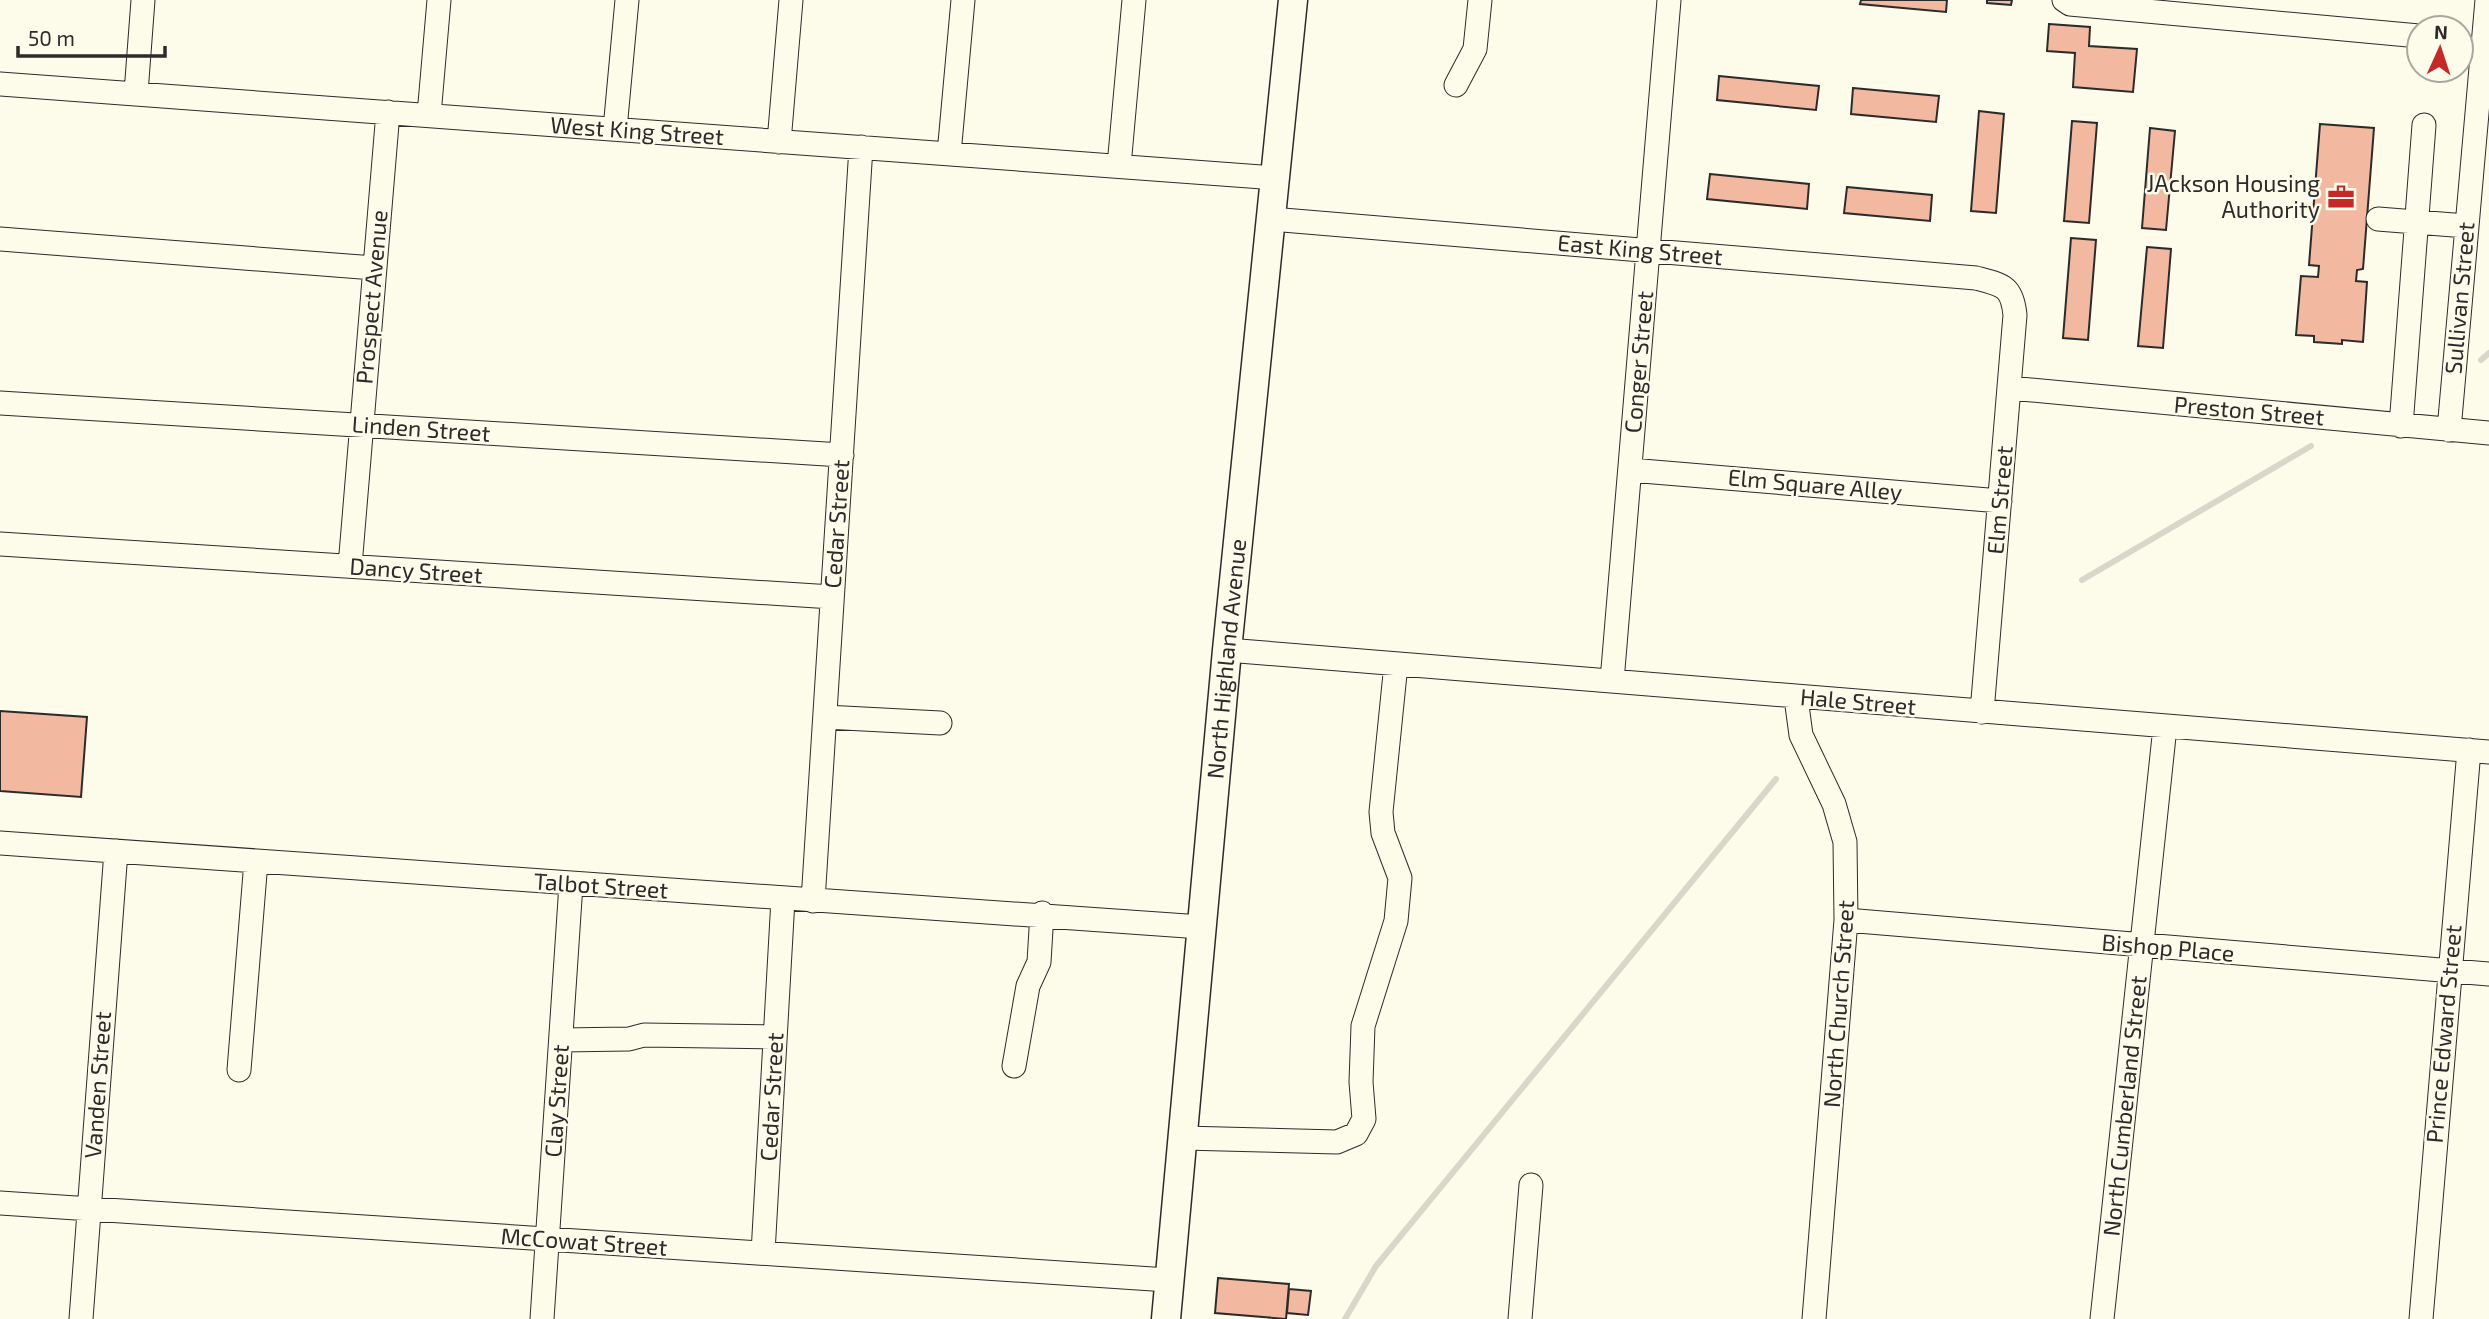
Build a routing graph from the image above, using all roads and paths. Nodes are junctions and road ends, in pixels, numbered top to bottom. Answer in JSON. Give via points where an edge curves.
{"nodes":[{"id":1,"x":143,"y":0,"type":"edge"},
{"id":2,"x":439,"y":0,"type":"edge"},
{"id":3,"x":627,"y":0,"type":"edge"},
{"id":4,"x":791,"y":0,"type":"edge"},
{"id":5,"x":963,"y":0,"type":"edge"},
{"id":6,"x":1134,"y":0,"type":"edge"},
{"id":7,"x":1293,"y":0,"type":"edge"},
{"id":8,"x":1480,"y":0,"type":"edge"},
{"id":9,"x":1669,"y":0,"type":"edge"},
{"id":10,"x":2064,"y":0,"type":"edge"},
{"id":11,"x":2487,"y":0,"type":"edge"},
{"id":12,"x":2475,"y":33,"type":"edge"},
{"id":13,"x":2405,"y":35,"type":"edge"},
{"id":14,"x":0,"y":83,"type":"edge"},
{"id":15,"x":2471,"y":84,"type":"edge"},
{"id":16,"x":1456,"y":85,"type":"dead end"},
{"id":17,"x":136,"y":93,"type":"junction"},
{"id":18,"x":388,"y":112,"type":"junction"},
{"id":19,"x":429,"y":115,"type":"junction"},
{"id":20,"x":2424,"y":125,"type":"dead end"},
{"id":21,"x":615,"y":129,"type":"junction"},
{"id":22,"x":779,"y":142,"type":"junction"},
{"id":23,"x":861,"y":148,"type":"junction"},
{"id":24,"x":949,"y":154,"type":"junction"},
{"id":25,"x":1119,"y":166,"type":"junction"},
{"id":26,"x":1275,"y":178,"type":"junction"},
{"id":27,"x":1270,"y":219,"type":"junction"},
{"id":28,"x":2378,"y":219,"type":"dead end"},
{"id":29,"x":2417,"y":222,"type":"junction"},
{"id":30,"x":2466,"y":226,"type":"junction"},
{"id":31,"x":0,"y":239,"type":"edge"},
{"id":32,"x":1648,"y":250,"type":"junction"},
{"id":33,"x":374,"y":268,"type":"junction"},
{"id":34,"x":2007,"y":289,"type":"joint"},
{"id":35,"x":2010,"y":388,"type":"junction"},
{"id":36,"x":0,"y":403,"type":"edge"},
{"id":37,"x":361,"y":425,"type":"junction"},
{"id":38,"x":2401,"y":426,"type":"junction"},
{"id":39,"x":2449,"y":430,"type":"junction"},
{"id":40,"x":2489,"y":433,"type":"edge"},
{"id":41,"x":842,"y":455,"type":"junction"},
{"id":42,"x":1630,"y":470,"type":"junction"},
{"id":43,"x":2000,"y":500,"type":"junction"},
{"id":44,"x":0,"y":544,"type":"edge"},
{"id":45,"x":350,"y":566,"type":"junction"},
{"id":46,"x":832,"y":597,"type":"junction"},
{"id":47,"x":1227,"y":650,"type":"junction"},
{"id":48,"x":1396,"y":664,"type":"junction"},
{"id":49,"x":1612,"y":681,"type":"junction"},
{"id":50,"x":1796,"y":698,"type":"junction"},
{"id":51,"x":1982,"y":712,"type":"junction"},
{"id":52,"x":825,"y":717,"type":"junction"},
{"id":53,"x":940,"y":723,"type":"dead end"},
{"id":54,"x":2165,"y":727,"type":"junction"},
{"id":55,"x":2479,"y":751,"type":"edge"},
{"id":56,"x":0,"y":843,"type":"edge"},
{"id":57,"x":116,"y":851,"type":"junction"},
{"id":58,"x":256,"y":861,"type":"junction"},
{"id":59,"x":571,"y":884,"type":"junction"},
{"id":60,"x":783,"y":899,"type":"junction"},
{"id":61,"x":813,"y":901,"type":"junction"},
{"id":62,"x":1042,"y":913,"type":"junction"},
{"id":63,"x":1846,"y":920,"type":"junction"},
{"id":64,"x":1201,"y":927,"type":"junction"},
{"id":65,"x":2143,"y":946,"type":"junction"},
{"id":66,"x":2449,"y":970,"type":"junction"},
{"id":67,"x":2489,"y":974,"type":"edge"},
{"id":68,"x":775,"y":1037,"type":"junction"},
{"id":69,"x":561,"y":1040,"type":"junction"},
{"id":70,"x":1014,"y":1066,"type":"dead end"},
{"id":71,"x":239,"y":1070,"type":"dead end"},
{"id":72,"x":1183,"y":1138,"type":"junction"},
{"id":73,"x":1531,"y":1185,"type":"dead end"},
{"id":74,"x":0,"y":1203,"type":"edge"},
{"id":75,"x":89,"y":1209,"type":"junction"},
{"id":76,"x":547,"y":1239,"type":"junction"},
{"id":77,"x":763,"y":1253,"type":"junction"},
{"id":78,"x":1168,"y":1280,"type":"junction"},
{"id":79,"x":81,"y":1319,"type":"edge"},
{"id":80,"x":542,"y":1319,"type":"edge"},
{"id":81,"x":1166,"y":1319,"type":"edge"},
{"id":82,"x":1520,"y":1319,"type":"edge"},
{"id":83,"x":1814,"y":1319,"type":"edge"},
{"id":84,"x":2102,"y":1319,"type":"edge"},
{"id":85,"x":2421,"y":1319,"type":"edge"}],
"edges":[{"from":1,"to":17,"type":"street"},
{"from":2,"to":19,"type":"street"},
{"from":3,"to":21,"type":"street"},
{"from":4,"to":22,"type":"street"},
{"from":5,"to":24,"type":"street"},
{"from":6,"to":25,"type":"street"},
{"from":7,"to":26,"type":"main road","name":"North Highland Avenue"},
{"from":8,"to":16,"type":"street","via":[[1475,49]]},
{"from":9,"to":32,"type":"street","name":"Conger Street"},
{"from":10,"to":13,"type":"street"},
{"from":11,"to":12,"type":"street","name":"Sullivan Street"},
{"from":14,"to":17,"type":"street","name":"West King Street"},
{"from":15,"to":30,"type":"street","name":"Sullivan Street"},
{"from":17,"to":18,"type":"street","name":"West King Street"},
{"from":18,"to":19,"type":"street","name":"West King Street"},
{"from":18,"to":33,"type":"street","name":"Prospect Avenue"},
{"from":19,"to":21,"type":"street","name":"West King Street"},
{"from":20,"to":29,"type":"street"},
{"from":21,"to":22,"type":"street","name":"West King Street"},
{"from":22,"to":23,"type":"street","name":"West King Street"},
{"from":23,"to":24,"type":"street","name":"West King Street"},
{"from":23,"to":41,"type":"street","name":"Cedar Street"},
{"from":24,"to":25,"type":"street","name":"West King Street"},
{"from":25,"to":26,"type":"street","name":"West King Street"},
{"from":26,"to":27,"type":"main road","name":"North Highland Avenue"},
{"from":27,"to":32,"type":"street","name":"East King Street"},
{"from":27,"to":47,"type":"main road","name":"North Highland Avenue"},
{"from":28,"to":29,"type":"street"},
{"from":29,"to":30,"type":"street"},
{"from":29,"to":38,"type":"street"},
{"from":30,"to":39,"type":"street","name":"Sullivan Street"},
{"from":31,"to":33,"type":"street"},
{"from":32,"to":34,"type":"street","name":"East King Street","via":[[1976,278]]},
{"from":32,"to":42,"type":"street","name":"Conger Street"},
{"from":33,"to":37,"type":"street","name":"Prospect Avenue"},
{"from":34,"to":35,"type":"street","name":"Elm Street","via":[[2015,315]]},
{"from":35,"to":38,"type":"street","name":"Preston Street"},
{"from":35,"to":43,"type":"street","name":"Elm Street"},
{"from":36,"to":37,"type":"street","name":"Linden Street"},
{"from":37,"to":41,"type":"street","name":"Linden Street"},
{"from":37,"to":45,"type":"street","name":"Prospect Avenue"},
{"from":38,"to":39,"type":"street","name":"Preston Street"},
{"from":39,"to":40,"type":"street","name":"Preston Street"},
{"from":41,"to":46,"type":"street","name":"Cedar Street"},
{"from":42,"to":43,"type":"street","name":"Elm Square Alley"},
{"from":42,"to":49,"type":"street","name":"Conger Street"},
{"from":43,"to":51,"type":"street","name":"Elm Street"},
{"from":44,"to":45,"type":"street","name":"Dancy Street"},
{"from":45,"to":46,"type":"street","name":"Dancy Street"},
{"from":46,"to":52,"type":"street","name":"Cedar Street"},
{"from":47,"to":48,"type":"street","name":"Hale Street"},
{"from":47,"to":64,"type":"main road","name":"North Highland Avenue"},
{"from":48,"to":49,"type":"street","name":"Hale Street"},
{"from":48,"to":72,"type":"street","via":[[1381,813],[1383,833],[1400,878],[1396,921],[1363,1026],[1364,1119],[1356,1134],[1337,1142]]},
{"from":49,"to":50,"type":"street","name":"Hale Street"},
{"from":50,"to":51,"type":"street","name":"Hale Street"},
{"from":50,"to":63,"type":"street","name":"North Church Street","via":[[1801,735],[1834,804],[1845,842]]},
{"from":51,"to":54,"type":"street","name":"Hale Street"},
{"from":52,"to":53,"type":"street"},
{"from":52,"to":61,"type":"street","name":"Cedar Street"},
{"from":54,"to":55,"type":"street","name":"Hale Street"},
{"from":54,"to":65,"type":"street","name":"North Cumberland Street"},
{"from":55,"to":66,"type":"street","name":"Prince Edward Street"},
{"from":56,"to":57,"type":"street","name":"Talbot Street"},
{"from":57,"to":58,"type":"street","name":"Talbot Street"},
{"from":57,"to":75,"type":"street","name":"Vanden Street"},
{"from":58,"to":59,"type":"street","name":"Talbot Street"},
{"from":58,"to":71,"type":"street"},
{"from":59,"to":60,"type":"street","name":"Talbot Street"},
{"from":59,"to":69,"type":"street","name":"Clay Street"},
{"from":60,"to":61,"type":"street","name":"Talbot Street"},
{"from":60,"to":68,"type":"street","name":"Cedar Street"},
{"from":61,"to":62,"type":"street","name":"Talbot Street"},
{"from":62,"to":64,"type":"street","name":"Talbot Street"},
{"from":62,"to":70,"type":"street","via":[[1039,962],[1028,986]]},
{"from":63,"to":65,"type":"street","name":"Bishop Place"},
{"from":63,"to":83,"type":"street","name":"North Church Street"},
{"from":64,"to":72,"type":"main road","name":"North Highland Avenue"},
{"from":65,"to":66,"type":"street","name":"Bishop Place"},
{"from":65,"to":84,"type":"street","name":"North Cumberland Street"},
{"from":66,"to":67,"type":"street","name":"Bishop Place"},
{"from":66,"to":85,"type":"street","name":"Prince Edward Street"},
{"from":68,"to":69,"type":"street","via":[[644,1035]]},
{"from":68,"to":77,"type":"street","name":"Cedar Street"},
{"from":69,"to":76,"type":"street","name":"Clay Street"},
{"from":72,"to":78,"type":"main road","name":"North Highland Avenue"},
{"from":73,"to":82,"type":"street"},
{"from":74,"to":75,"type":"street","name":"McCowat Street"},
{"from":75,"to":76,"type":"street","name":"McCowat Street"},
{"from":75,"to":79,"type":"street","name":"Vanden Street"},
{"from":76,"to":77,"type":"street","name":"McCowat Street"},
{"from":76,"to":80,"type":"street","name":"Clay Street"},
{"from":77,"to":78,"type":"street","name":"McCowat Street"},
{"from":78,"to":81,"type":"main road","name":"North Highland Avenue"}]}
